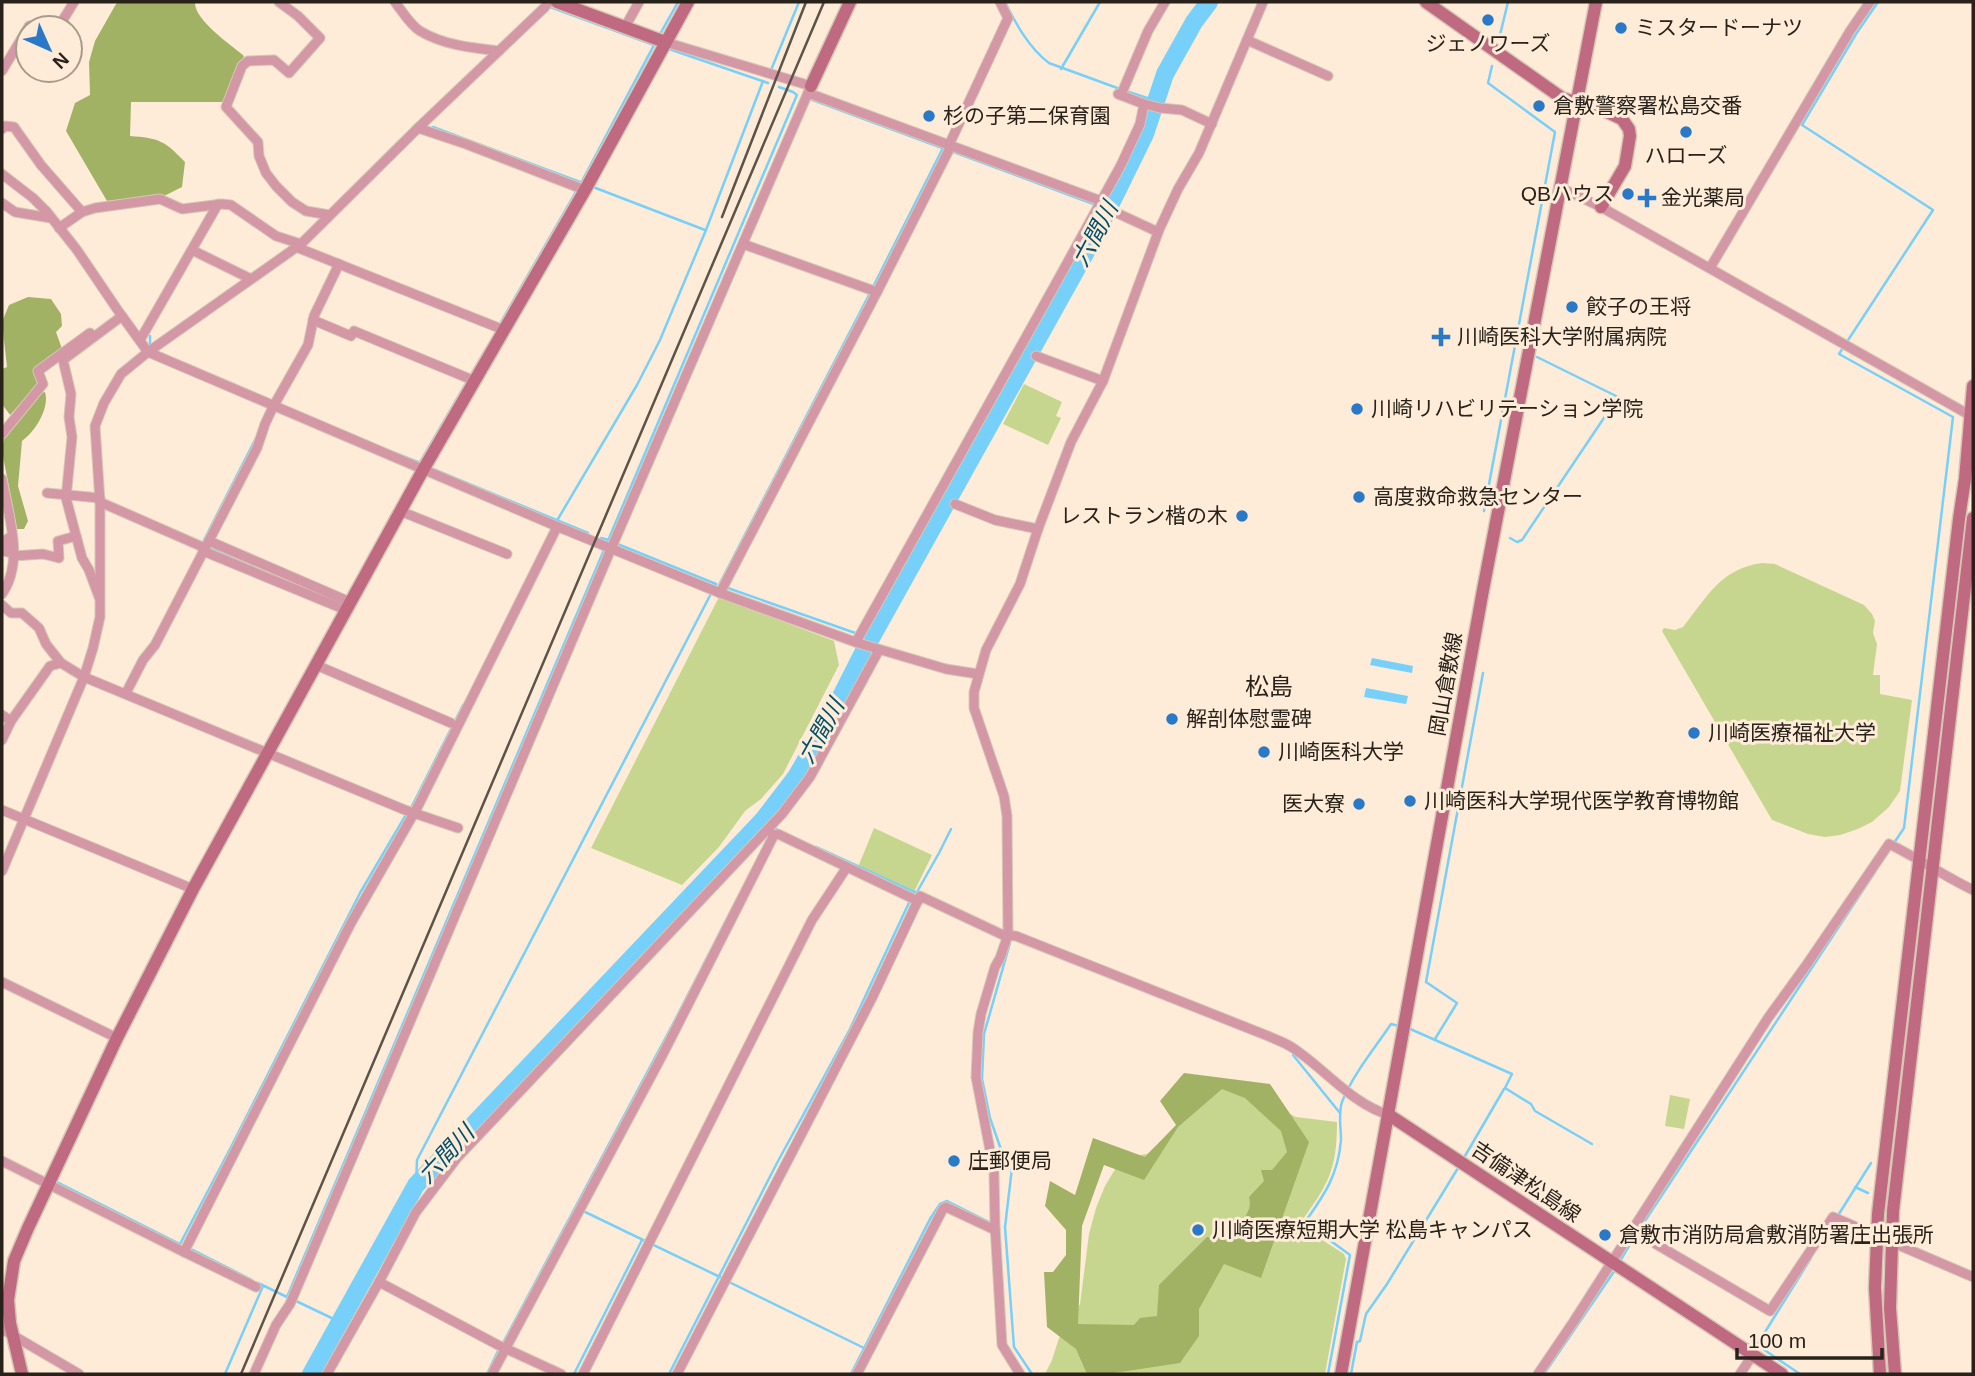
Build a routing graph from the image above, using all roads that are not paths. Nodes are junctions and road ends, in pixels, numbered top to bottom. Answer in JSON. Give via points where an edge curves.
{"nodes":[{"id":1,"x":279,"y":2,"type":"edge"},
{"id":2,"x":395,"y":2,"type":"edge"},
{"id":3,"x":639,"y":2,"type":"edge"},
{"id":4,"x":688,"y":2,"type":"edge"},
{"id":5,"x":850,"y":2,"type":"edge"},
{"id":6,"x":1165,"y":2,"type":"edge"},
{"id":7,"x":1264,"y":2,"type":"edge"},
{"id":8,"x":1426,"y":2,"type":"edge"},
{"id":9,"x":1596,"y":2,"type":"edge"},
{"id":10,"x":1871,"y":2,"type":"edge"},
{"id":11,"x":550,"y":4,"type":"edge"},
{"id":12,"x":578,"y":5,"type":"edge"},
{"id":13,"x":1003,"y":9,"type":"edge"},
{"id":14,"x":625,"y":27,"type":"junction"},
{"id":15,"x":1247,"y":40,"type":"junction"},
{"id":16,"x":660,"y":43,"type":"junction"},
{"id":17,"x":14,"y":51,"type":"edge"},
{"id":18,"x":499,"y":51,"type":"junction"},
{"id":19,"x":2,"y":71,"type":"edge"},
{"id":20,"x":1328,"y":76,"type":"dead end"},
{"id":21,"x":808,"y":94,"type":"junction"},
{"id":22,"x":1577,"y":103,"type":"junction"},
{"id":23,"x":1146,"y":104,"type":"junction"},
{"id":24,"x":1212,"y":124,"type":"junction"},
{"id":25,"x":418,"y":128,"type":"junction"},
{"id":26,"x":2,"y":129,"type":"edge"},
{"id":27,"x":948,"y":146,"type":"junction"},
{"id":28,"x":2,"y":174,"type":"edge"},
{"id":29,"x":583,"y":187,"type":"junction"},
{"id":30,"x":1561,"y":188,"type":"junction"},
{"id":31,"x":2,"y":204,"type":"edge"},
{"id":32,"x":218,"y":204,"type":"junction"},
{"id":33,"x":1100,"y":204,"type":"junction"},
{"id":34,"x":1601,"y":207,"type":"junction"},
{"id":35,"x":82,"y":212,"type":"junction"},
{"id":36,"x":1117,"y":213,"type":"dead end"},
{"id":37,"x":330,"y":215,"type":"junction"},
{"id":38,"x":51,"y":218,"type":"junction"},
{"id":39,"x":59,"y":228,"type":"junction"},
{"id":40,"x":1158,"y":232,"type":"junction"},
{"id":41,"x":743,"y":243,"type":"junction"},
{"id":42,"x":299,"y":246,"type":"junction"},
{"id":43,"x":192,"y":250,"type":"junction"},
{"id":44,"x":339,"y":264,"type":"junction"},
{"id":45,"x":1710,"y":268,"type":"junction"},
{"id":46,"x":251,"y":279,"type":"junction"},
{"id":47,"x":873,"y":291,"type":"junction"},
{"id":48,"x":120,"y":314,"type":"junction"},
{"id":49,"x":313,"y":320,"type":"junction"},
{"id":50,"x":500,"y":329,"type":"junction"},
{"id":51,"x":140,"y":340,"type":"junction"},
{"id":52,"x":148,"y":352,"type":"junction"},
{"id":53,"x":1037,"y":356,"type":"dead end"},
{"id":54,"x":471,"y":379,"type":"junction"},
{"id":55,"x":1103,"y":381,"type":"junction"},
{"id":56,"x":1973,"y":386,"type":"edge"},
{"id":57,"x":273,"y":407,"type":"junction"},
{"id":58,"x":1972,"y":416,"type":"edge"},
{"id":59,"x":2,"y":433,"type":"edge"},
{"id":60,"x":423,"y":470,"type":"junction"},
{"id":61,"x":2,"y":479,"type":"edge"},
{"id":62,"x":47,"y":493,"type":"dead end"},
{"id":63,"x":67,"y":494,"type":"junction"},
{"id":64,"x":100,"y":500,"type":"junction"},
{"id":65,"x":955,"y":504,"type":"dead end"},
{"id":66,"x":400,"y":511,"type":"junction"},
{"id":67,"x":1973,"y":518,"type":"edge"},
{"id":68,"x":555,"y":526,"type":"junction"},
{"id":69,"x":1038,"y":529,"type":"junction"},
{"id":70,"x":12,"y":536,"type":"junction"},
{"id":71,"x":76,"y":536,"type":"junction"},
{"id":72,"x":610,"y":545,"type":"junction"},
{"id":73,"x":206,"y":546,"type":"junction"},
{"id":74,"x":2,"y":550,"type":"edge"},
{"id":75,"x":507,"y":554,"type":"dead end"},
{"id":76,"x":13,"y":556,"type":"junction"},
{"id":77,"x":10,"y":576,"type":"junction"},
{"id":78,"x":2,"y":585,"type":"edge"},
{"id":79,"x":719,"y":589,"type":"junction"},
{"id":80,"x":2,"y":594,"type":"edge"},
{"id":81,"x":100,"y":602,"type":"junction"},
{"id":82,"x":2,"y":605,"type":"edge"},
{"id":83,"x":344,"y":605,"type":"junction"},
{"id":84,"x":859,"y":639,"type":"junction"},
{"id":85,"x":877,"y":649,"type":"junction"},
{"id":86,"x":61,"y":663,"type":"junction"},
{"id":87,"x":316,"y":665,"type":"junction"},
{"id":88,"x":978,"y":674,"type":"junction"},
{"id":89,"x":84,"y":677,"type":"junction"},
{"id":90,"x":126,"y":693,"type":"junction"},
{"id":91,"x":2,"y":715,"type":"edge"},
{"id":92,"x":11,"y":721,"type":"junction"},
{"id":93,"x":451,"y":723,"type":"dead end"},
{"id":94,"x":2,"y":740,"type":"edge"},
{"id":95,"x":264,"y":751,"type":"junction"},
{"id":96,"x":2,"y":810,"type":"edge"},
{"id":97,"x":410,"y":811,"type":"junction"},
{"id":98,"x":25,"y":819,"type":"junction"},
{"id":99,"x":458,"y":828,"type":"dead end"},
{"id":100,"x":771,"y":831,"type":"junction"},
{"id":101,"x":1920,"y":860,"type":"junction"},
{"id":102,"x":847,"y":867,"type":"junction"},
{"id":103,"x":1932,"y":868,"type":"junction"},
{"id":104,"x":2,"y":871,"type":"edge"},
{"id":105,"x":189,"y":888,"type":"junction"},
{"id":106,"x":1973,"y":890,"type":"edge"},
{"id":107,"x":913,"y":899,"type":"junction"},
{"id":108,"x":1008,"y":935,"type":"junction"},
{"id":109,"x":2,"y":982,"type":"edge"},
{"id":110,"x":113,"y":1036,"type":"junction"},
{"id":111,"x":1389,"y":1115,"type":"junction"},
{"id":112,"x":2,"y":1161,"type":"edge"},
{"id":113,"x":50,"y":1180,"type":"junction"},
{"id":114,"x":995,"y":1226,"type":"junction"},
{"id":115,"x":1636,"y":1232,"type":"junction"},
{"id":116,"x":1877,"y":1236,"type":"junction"},
{"id":117,"x":1891,"y":1243,"type":"junction"},
{"id":118,"x":186,"y":1248,"type":"junction"},
{"id":119,"x":1616,"y":1265,"type":"junction"},
{"id":120,"x":1973,"y":1278,"type":"edge"},
{"id":121,"x":379,"y":1282,"type":"junction"},
{"id":122,"x":256,"y":1287,"type":"dead end"},
{"id":123,"x":8,"y":1333,"type":"edge"},
{"id":124,"x":502,"y":1347,"type":"junction"},
{"id":125,"x":1752,"y":1356,"type":"junction"},
{"id":126,"x":22,"y":1374,"type":"edge"},
{"id":127,"x":79,"y":1374,"type":"edge"},
{"id":128,"x":254,"y":1374,"type":"edge"},
{"id":129,"x":327,"y":1374,"type":"edge"},
{"id":130,"x":492,"y":1374,"type":"edge"},
{"id":131,"x":561,"y":1374,"type":"edge"},
{"id":132,"x":583,"y":1374,"type":"edge"},
{"id":133,"x":677,"y":1374,"type":"edge"},
{"id":134,"x":857,"y":1374,"type":"edge"},
{"id":135,"x":1020,"y":1374,"type":"edge"},
{"id":136,"x":1341,"y":1374,"type":"edge"},
{"id":137,"x":1538,"y":1374,"type":"edge"},
{"id":138,"x":1740,"y":1374,"type":"edge"},
{"id":139,"x":1781,"y":1374,"type":"edge"},
{"id":140,"x":1880,"y":1374,"type":"edge"},
{"id":141,"x":1895,"y":1374,"type":"edge"}],
"edges":[{"from":1,"to":37,"type":"street","via":[[320,38],[289,73],[274,60],[248,61],[226,107],[258,142],[265,173],[276,186],[306,211]]},
{"from":2,"to":18,"type":"street","via":[[418,30],[464,47]]},
{"from":3,"to":14,"type":"street"},
{"from":4,"to":16,"type":"street"},
{"from":5,"to":21,"type":"street"},
{"from":6,"to":23,"type":"street","via":[[1121,92]]},
{"from":7,"to":15,"type":"street"},
{"from":8,"to":22,"type":"street","via":[[1562,98]]},
{"from":9,"to":22,"type":"street","name":"岡山倉敷線"},
{"from":10,"to":45,"type":"street"},
{"from":11,"to":12,"type":"street"},
{"from":11,"to":18,"type":"street"},
{"from":12,"to":14,"type":"street"},
{"from":13,"to":27,"type":"street","via":[[1008,18]]},
{"from":14,"to":16,"type":"street"},
{"from":15,"to":20,"type":"street"},
{"from":15,"to":24,"type":"street"},
{"from":16,"to":21,"type":"street","via":[[770,74]]},
{"from":16,"to":29,"type":"street"},
{"from":17,"to":19,"type":"street"},
{"from":18,"to":25,"type":"street"},
{"from":21,"to":27,"type":"street"},
{"from":21,"to":41,"type":"street"},
{"from":22,"to":30,"type":"street","name":"岡山倉敷線"},
{"from":22,"to":34,"type":"street","via":[[1622,119],[1629,129],[1625,166]]},
{"from":23,"to":24,"type":"street","via":[[1182,110]]},
{"from":23,"to":33,"type":"street"},
{"from":24,"to":40,"type":"street"},
{"from":25,"to":29,"type":"street"},
{"from":25,"to":37,"type":"street"},
{"from":26,"to":35,"type":"street","via":[[14,127]]},
{"from":27,"to":33,"type":"street"},
{"from":27,"to":47,"type":"street"},
{"from":28,"to":38,"type":"street"},
{"from":29,"to":50,"type":"street"},
{"from":30,"to":34,"type":"street"},
{"from":30,"to":111,"type":"street","name":"岡山倉敷線","via":[[1483,584]]},
{"from":31,"to":38,"type":"street","via":[[15,212]]},
{"from":32,"to":35,"type":"street","via":[[182,209],[160,199]]},
{"from":32,"to":42,"type":"street","via":[[231,205]]},
{"from":32,"to":43,"type":"street"},
{"from":33,"to":84,"type":"street"},
{"from":34,"to":45,"type":"street"},
{"from":35,"to":39,"type":"street"},
{"from":36,"to":40,"type":"street"},
{"from":37,"to":42,"type":"street"},
{"from":38,"to":39,"type":"street"},
{"from":39,"to":48,"type":"street"},
{"from":40,"to":55,"type":"street"},
{"from":41,"to":47,"type":"street"},
{"from":41,"to":72,"type":"street"},
{"from":42,"to":44,"type":"street"},
{"from":42,"to":46,"type":"street"},
{"from":43,"to":46,"type":"street"},
{"from":43,"to":51,"type":"street"},
{"from":44,"to":49,"type":"street"},
{"from":44,"to":50,"type":"street"},
{"from":45,"to":58,"type":"street"},
{"from":46,"to":52,"type":"street"},
{"from":47,"to":79,"type":"street"},
{"from":48,"to":51,"type":"street"},
{"from":48,"to":59,"type":"street","via":[[38,371],[43,384]]},
{"from":48,"to":63,"type":"street","via":[[63,360],[71,394]]},
{"from":49,"to":54,"type":"street","via":[[352,336],[354,331]]},
{"from":49,"to":57,"type":"street","via":[[308,345]]},
{"from":50,"to":54,"type":"street"},
{"from":51,"to":52,"type":"street"},
{"from":52,"to":57,"type":"street"},
{"from":52,"to":64,"type":"street","via":[[121,374],[95,426]]},
{"from":53,"to":55,"type":"street"},
{"from":54,"to":60,"type":"street"},
{"from":55,"to":69,"type":"street","via":[[1071,442]]},
{"from":56,"to":58,"type":"street"},
{"from":57,"to":60,"type":"street"},
{"from":57,"to":73,"type":"street"},
{"from":58,"to":101,"type":"street"},
{"from":60,"to":66,"type":"street"},
{"from":60,"to":68,"type":"street"},
{"from":61,"to":70,"type":"street"},
{"from":62,"to":63,"type":"street"},
{"from":63,"to":64,"type":"street"},
{"from":63,"to":71,"type":"street"},
{"from":64,"to":73,"type":"street"},
{"from":64,"to":81,"type":"street"},
{"from":65,"to":69,"type":"street","via":[[995,520]]},
{"from":66,"to":75,"type":"street"},
{"from":66,"to":83,"type":"street"},
{"from":67,"to":103,"type":"street"},
{"from":68,"to":72,"type":"street"},
{"from":68,"to":97,"type":"street"},
{"from":69,"to":88,"type":"street","via":[[1020,584]]},
{"from":70,"to":74,"type":"street","via":[[7,539],[7,552]]},
{"from":70,"to":76,"type":"street"},
{"from":71,"to":76,"type":"street","via":[[58,541],[59,558]]},
{"from":71,"to":81,"type":"street"},
{"from":72,"to":79,"type":"street"},
{"from":72,"to":128,"type":"street","via":[[292,1300]]},
{"from":73,"to":83,"type":"street"},
{"from":73,"to":90,"type":"street"},
{"from":76,"to":77,"type":"street"},
{"from":77,"to":78,"type":"street"},
{"from":77,"to":80,"type":"street"},
{"from":79,"to":84,"type":"street"},
{"from":81,"to":89,"type":"street"},
{"from":82,"to":86,"type":"street","via":[[11,613],[22,613],[38,628]]},
{"from":83,"to":87,"type":"street"},
{"from":84,"to":85,"type":"street"},
{"from":85,"to":88,"type":"street"},
{"from":85,"to":100,"type":"street","via":[[810,777]]},
{"from":86,"to":89,"type":"street"},
{"from":86,"to":92,"type":"street","via":[[50,666]]},
{"from":87,"to":93,"type":"street"},
{"from":87,"to":95,"type":"street"},
{"from":88,"to":108,"type":"street","via":[[974,708],[1007,816]]},
{"from":89,"to":90,"type":"street"},
{"from":89,"to":98,"type":"street"},
{"from":90,"to":95,"type":"street"},
{"from":91,"to":92,"type":"street"},
{"from":92,"to":94,"type":"street"},
{"from":95,"to":97,"type":"street"},
{"from":95,"to":105,"type":"street"},
{"from":96,"to":98,"type":"street"},
{"from":97,"to":99,"type":"street"},
{"from":97,"to":118,"type":"street"},
{"from":98,"to":104,"type":"street"},
{"from":98,"to":105,"type":"street"},
{"from":100,"to":102,"type":"street"},
{"from":100,"to":121,"type":"street","via":[[457,1158],[416,1212]]},
{"from":100,"to":124,"type":"street","via":[[663,1054]]},
{"from":101,"to":103,"type":"street"},
{"from":101,"to":115,"type":"street","via":[[1889,844],[1768,1018]]},
{"from":101,"to":116,"type":"street"},
{"from":102,"to":107,"type":"street"},
{"from":102,"to":132,"type":"street","via":[[812,920]]},
{"from":103,"to":106,"type":"street"},
{"from":103,"to":117,"type":"street"},
{"from":105,"to":110,"type":"street"},
{"from":107,"to":108,"type":"street","via":[[920,896]]},
{"from":107,"to":133,"type":"street","via":[[872,998]]},
{"from":108,"to":111,"type":"street","via":[[1268,1036],[1293,1048],[1347,1091]]},
{"from":108,"to":114,"type":"street","via":[[984,998],[978,1032],[976,1077],[994,1171]]},
{"from":109,"to":110,"type":"street"},
{"from":110,"to":113,"type":"street"},
{"from":111,"to":119,"type":"street","name":"吉備津松島線"},
{"from":111,"to":136,"type":"street","name":"岡山倉敷線"},
{"from":112,"to":113,"type":"street"},
{"from":113,"to":118,"type":"street"},
{"from":113,"to":123,"type":"street","via":[[14,1261]]},
{"from":114,"to":134,"type":"street","via":[[943,1209]]},
{"from":114,"to":135,"type":"street","via":[[1002,1345]]},
{"from":115,"to":116,"type":"street","via":[[1770,1311],[1836,1218]]},
{"from":115,"to":119,"type":"street"},
{"from":116,"to":117,"type":"street"},
{"from":116,"to":140,"type":"street"},
{"from":117,"to":120,"type":"street"},
{"from":117,"to":141,"type":"street","via":[[1889,1308]]},
{"from":118,"to":122,"type":"street"},
{"from":119,"to":125,"type":"street","name":"吉備津松島線"},
{"from":119,"to":137,"type":"street"},
{"from":121,"to":124,"type":"street"},
{"from":121,"to":129,"type":"street"},
{"from":123,"to":126,"type":"street"},
{"from":123,"to":127,"type":"street"},
{"from":124,"to":130,"type":"street"},
{"from":124,"to":131,"type":"street"},
{"from":125,"to":138,"type":"street"},
{"from":125,"to":139,"type":"street","name":"吉備津松島線"}]}
